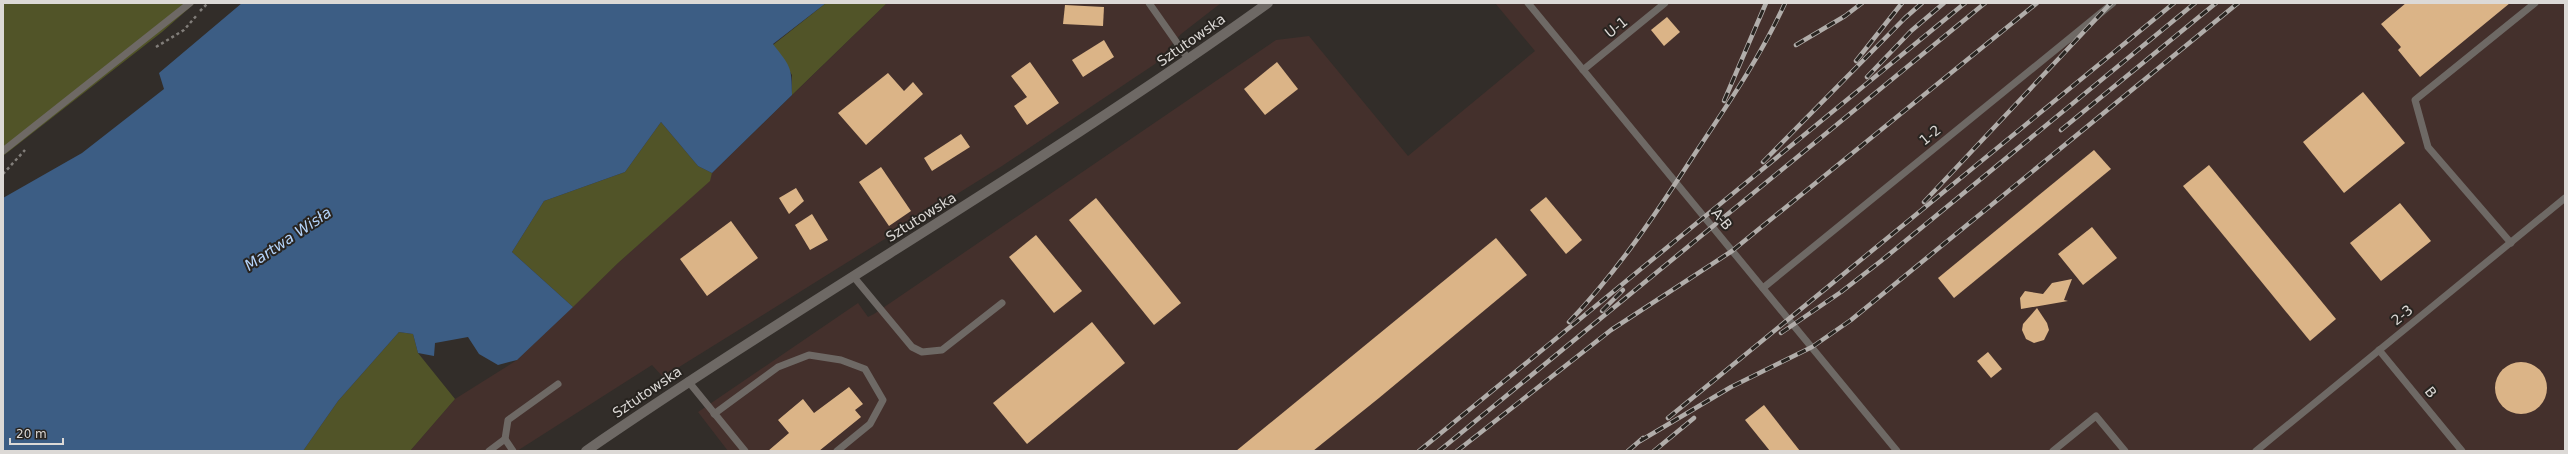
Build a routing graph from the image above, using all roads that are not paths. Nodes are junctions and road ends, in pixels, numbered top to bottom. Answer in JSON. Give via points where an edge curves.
{"nodes":[{"id":1,"x":190,"y":3,"type":"edge"},
{"id":2,"x":1149,"y":3,"type":"edge"},
{"id":3,"x":1268,"y":3,"type":"edge"},
{"id":4,"x":1528,"y":3,"type":"edge"},
{"id":5,"x":1665,"y":3,"type":"edge"},
{"id":6,"x":2113,"y":3,"type":"edge"},
{"id":7,"x":2534,"y":3,"type":"edge"},
{"id":8,"x":1189,"y":60,"type":"junction"},
{"id":9,"x":1583,"y":70,"type":"junction"},
{"id":10,"x":3,"y":151,"type":"edge"},
{"id":11,"x":2565,"y":198,"type":"edge"},
{"id":12,"x":2511,"y":243,"type":"junction"},
{"id":13,"x":853,"y":276,"type":"junction"},
{"id":14,"x":1763,"y":288,"type":"junction"},
{"id":15,"x":1002,"y":303,"type":"dead end"},
{"id":16,"x":2379,"y":350,"type":"junction"},
{"id":17,"x":688,"y":381,"type":"junction"},
{"id":18,"x":558,"y":384,"type":"dead end"},
{"id":19,"x":714,"y":414,"type":"junction"},
{"id":20,"x":505,"y":439,"type":"junction"},
{"id":21,"x":489,"y":451,"type":"edge"},
{"id":22,"x":513,"y":451,"type":"edge"},
{"id":23,"x":586,"y":451,"type":"edge"},
{"id":24,"x":745,"y":451,"type":"edge"},
{"id":25,"x":837,"y":451,"type":"edge"},
{"id":26,"x":1897,"y":451,"type":"edge"},
{"id":27,"x":2053,"y":451,"type":"edge"},
{"id":28,"x":2125,"y":451,"type":"edge"},
{"id":29,"x":2256,"y":451,"type":"edge"},
{"id":30,"x":2462,"y":451,"type":"edge"}],
"edges":[{"from":1,"to":10,"type":"lane"},
{"from":2,"to":8,"type":"lane"},
{"from":3,"to":8,"type":"street","name":"Sztutowska"},
{"from":4,"to":9,"type":"lane","name":"A-B"},
{"from":5,"to":9,"type":"lane","name":"U-1"},
{"from":6,"to":14,"type":"lane","name":"1-2"},
{"from":7,"to":12,"type":"lane","via":[[2415,100],[2428,147]]},
{"from":8,"to":13,"type":"street","name":"Sztutowska","via":[[1080,133]]},
{"from":9,"to":14,"type":"lane","name":"A-B"},
{"from":11,"to":12,"type":"lane","name":"2-3"},
{"from":12,"to":16,"type":"lane","name":"2-3"},
{"from":13,"to":15,"type":"lane","via":[[912,347],[922,352],[942,350]]},
{"from":13,"to":17,"type":"street","name":"Sztutowska"},
{"from":14,"to":26,"type":"lane","name":"A-B"},
{"from":16,"to":29,"type":"lane","name":"2-3"},
{"from":16,"to":30,"type":"lane","name":"B"},
{"from":17,"to":19,"type":"lane"},
{"from":17,"to":23,"type":"street","name":"Sztutowska"},
{"from":18,"to":20,"type":"lane","via":[[508,420]]},
{"from":19,"to":24,"type":"lane"},
{"from":19,"to":25,"type":"lane","via":[[778,367],[809,355],[841,360],[865,369],[883,400],[870,424]]},
{"from":20,"to":21,"type":"lane"},
{"from":20,"to":22,"type":"lane"},
{"from":27,"to":28,"type":"lane","via":[[2096,416]]}]}
